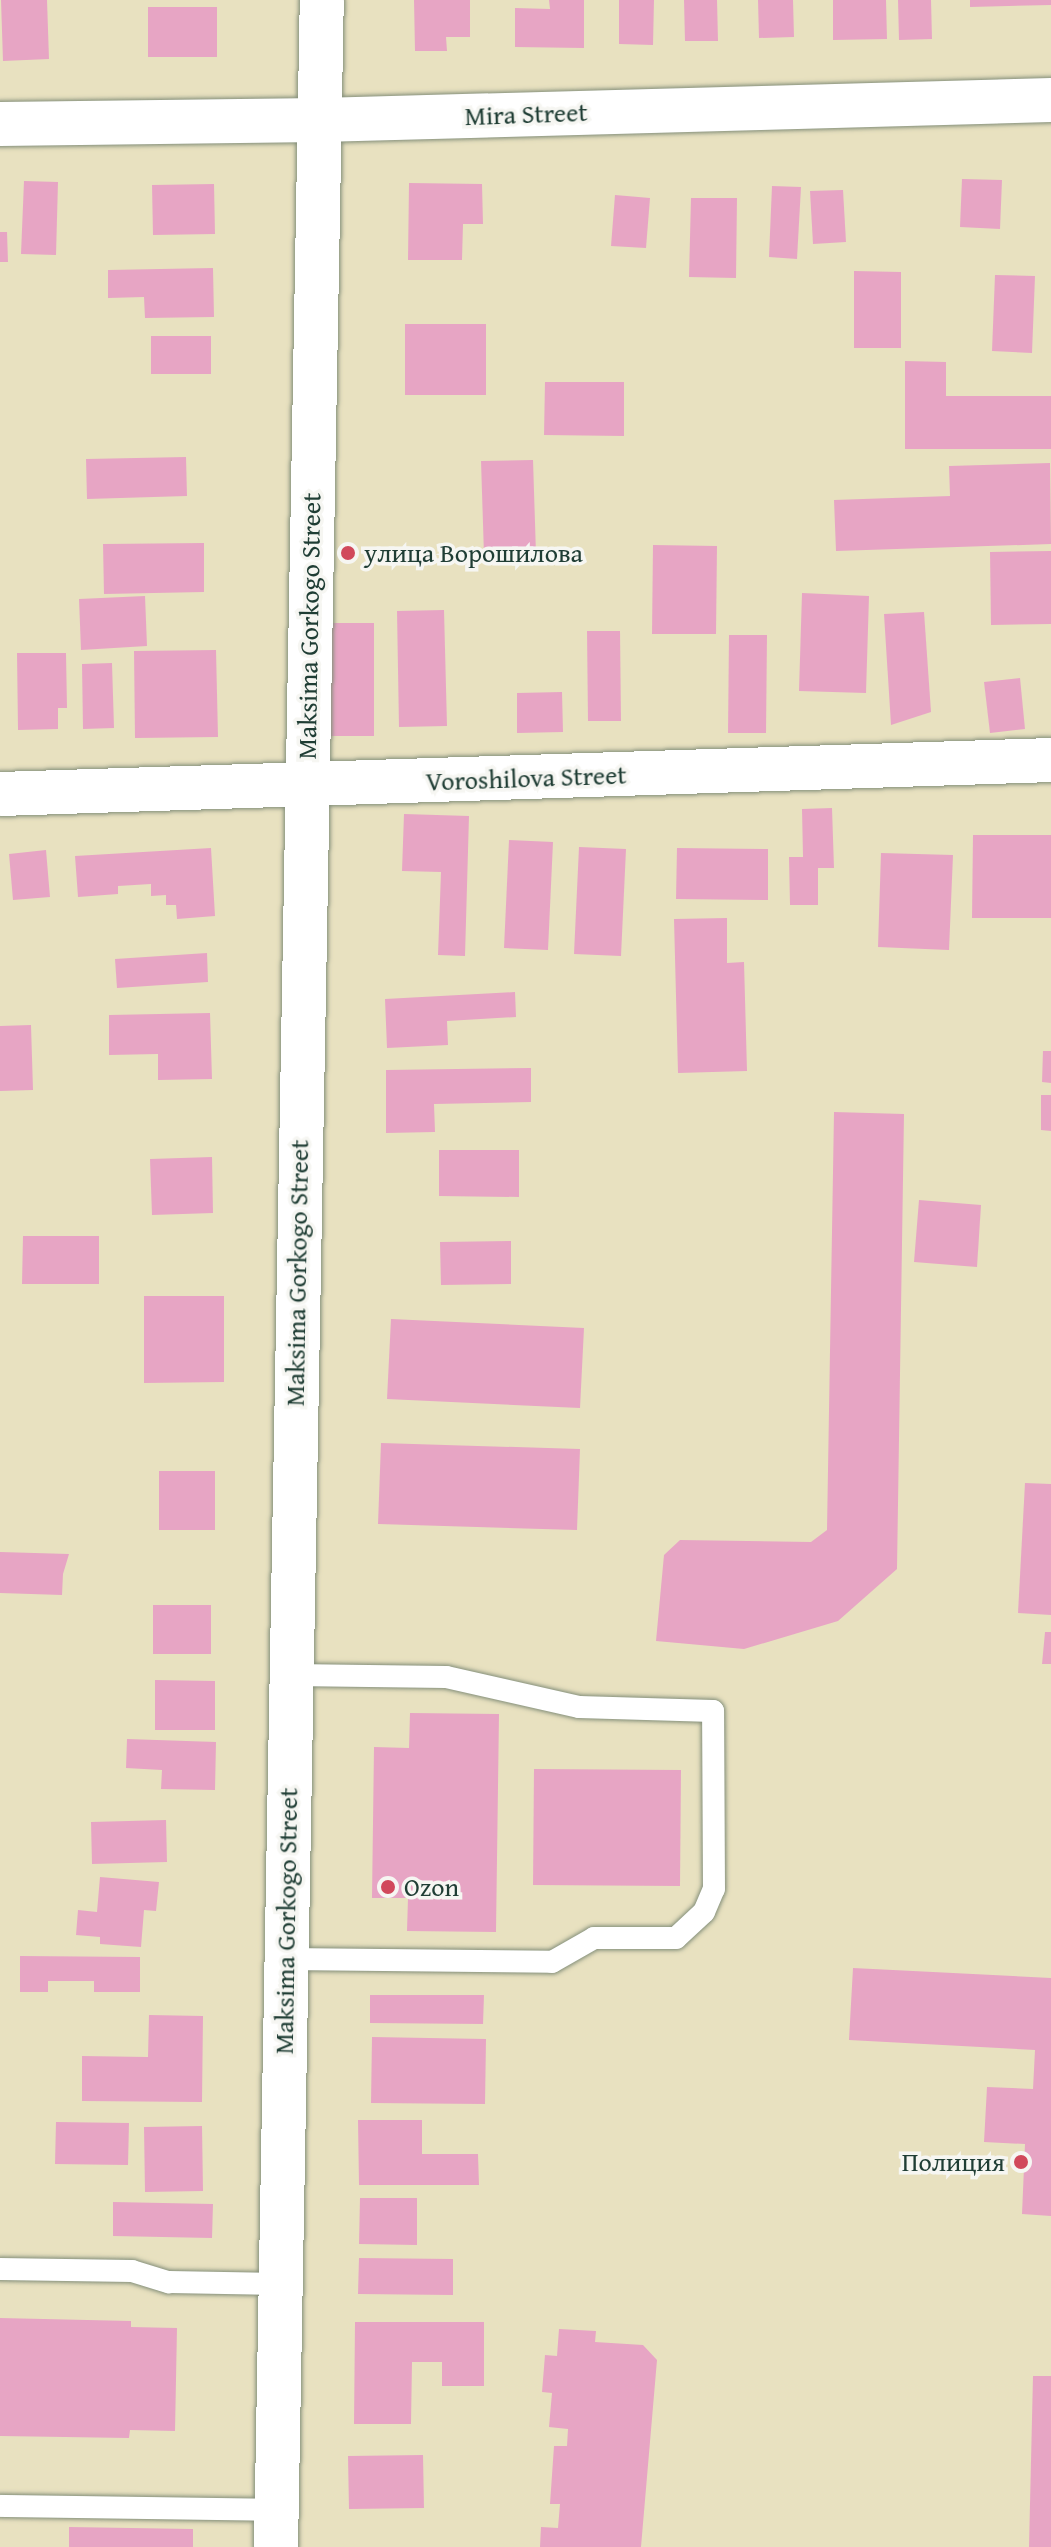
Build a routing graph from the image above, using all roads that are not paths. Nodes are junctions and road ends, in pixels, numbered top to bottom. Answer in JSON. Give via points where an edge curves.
{"nodes":[{"id":1,"x":322,"y":0,"type":"edge"},
{"id":2,"x":1051,"y":100,"type":"edge"},
{"id":3,"x":320,"y":120,"type":"junction"},
{"id":4,"x":0,"y":124,"type":"edge"},
{"id":5,"x":1051,"y":760,"type":"edge"},
{"id":6,"x":306,"y":786,"type":"junction"},
{"id":7,"x":0,"y":794,"type":"edge"},
{"id":8,"x":291,"y":1675,"type":"junction"},
{"id":9,"x":286,"y":1959,"type":"junction"},
{"id":10,"x":0,"y":2269,"type":"edge"},
{"id":11,"x":280,"y":2284,"type":"junction"},
{"id":12,"x":0,"y":2506,"type":"edge"},
{"id":13,"x":276,"y":2529,"type":"edge"}],
"edges":[{"from":1,"to":3,"type":"main road","name":"Maksima Gorkogo Street"},
{"from":2,"to":3,"type":"main road","name":"Mira Street"},
{"from":3,"to":4,"type":"main road","name":"Mira Street"},
{"from":3,"to":6,"type":"main road","name":"Maksima Gorkogo Street"},
{"from":5,"to":6,"type":"main road","name":"Voroshilova Street"},
{"from":6,"to":7,"type":"main road","name":"Voroshilova Street"},
{"from":6,"to":8,"type":"main road","name":"Maksima Gorkogo Street"},
{"from":8,"to":9,"type":"main road","name":"Maksima Gorkogo Street"},
{"from":8,"to":9,"type":"lane","via":[[446,1677],[579,1707],[713,1711],[714,1889],[704,1912],[676,1938],[594,1938],[552,1962]]},
{"from":9,"to":11,"type":"main road","name":"Maksima Gorkogo Street"},
{"from":10,"to":11,"type":"lane","via":[[132,2271],[169,2282]]},
{"from":11,"to":13,"type":"main road","name":"Maksima Gorkogo Street"},
{"from":12,"to":13,"type":"lane"}]}
